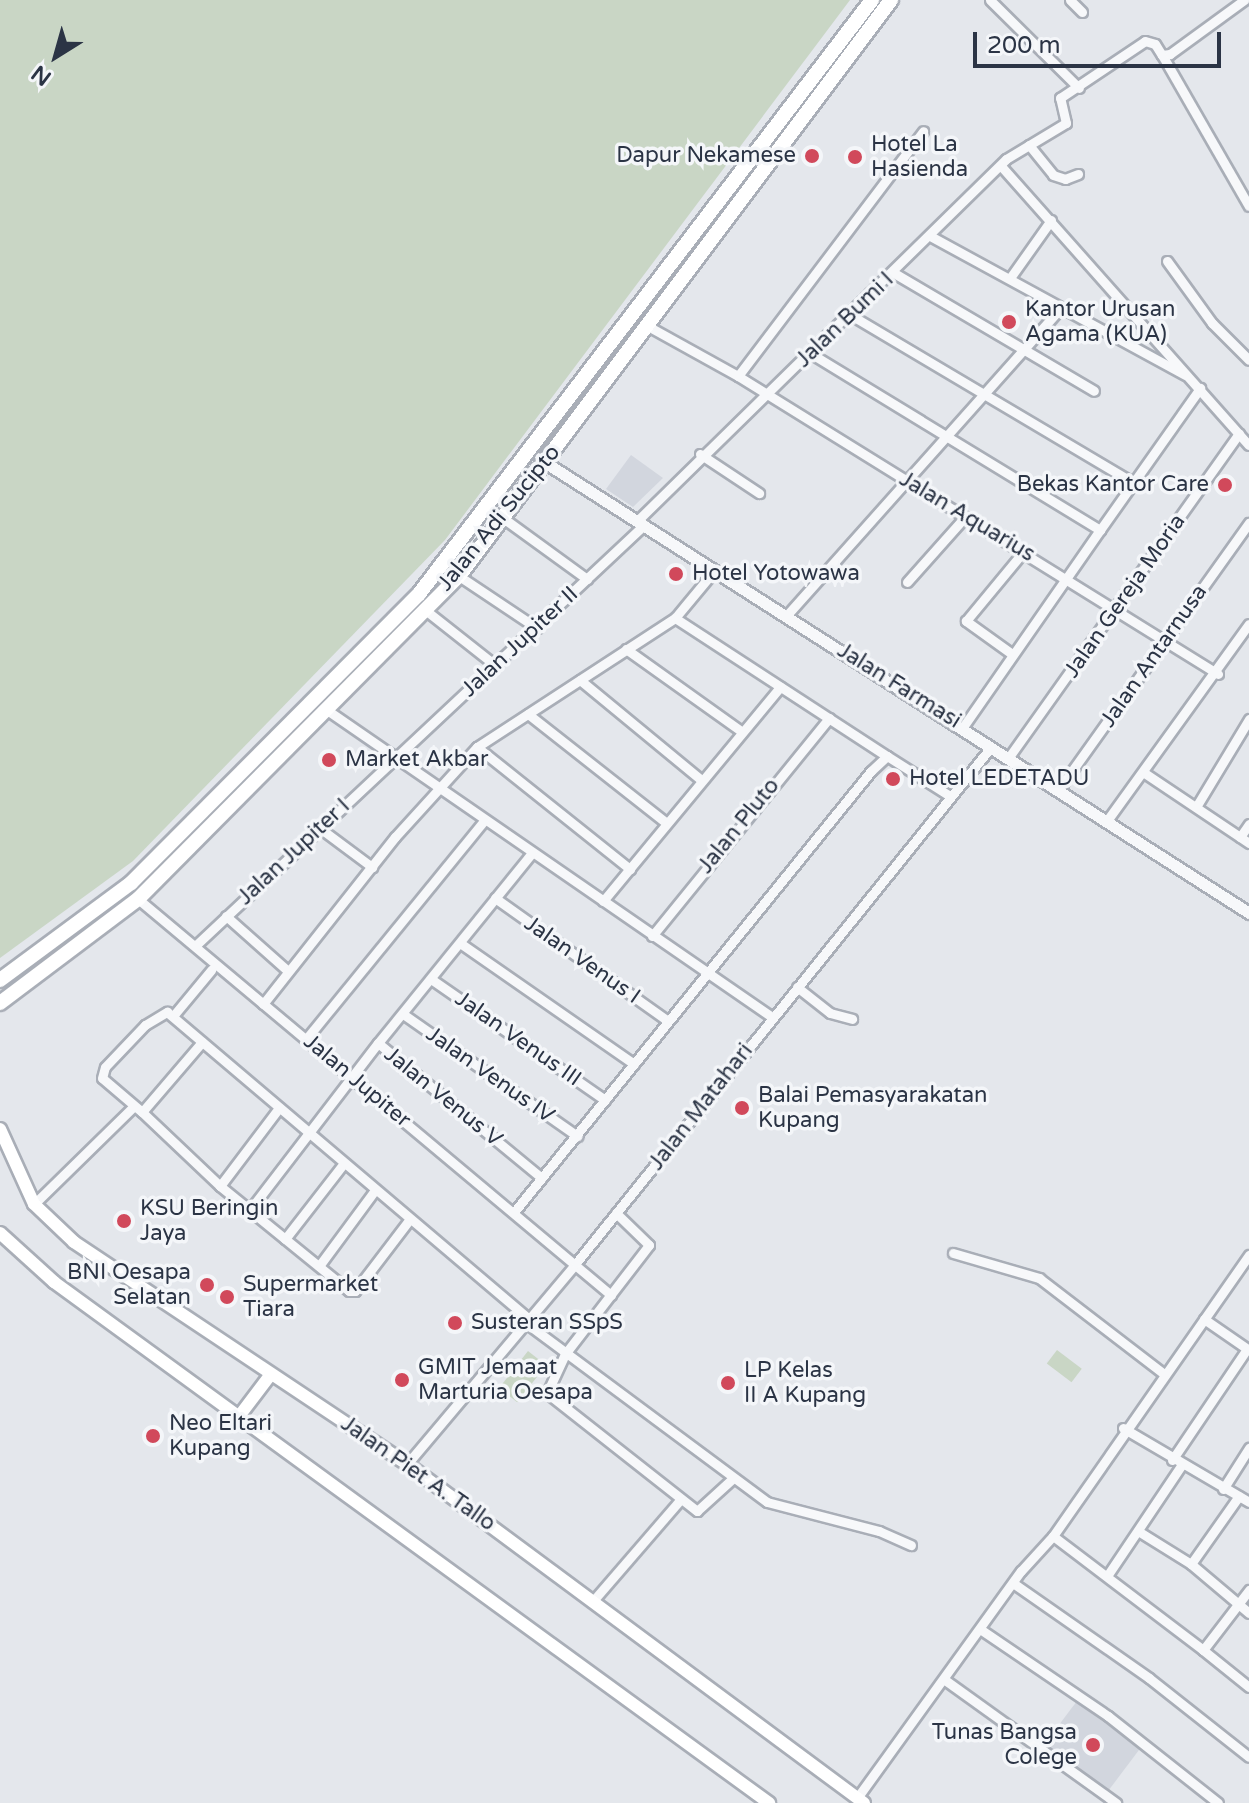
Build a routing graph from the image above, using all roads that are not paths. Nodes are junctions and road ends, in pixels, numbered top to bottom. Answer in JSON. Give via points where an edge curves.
{"nodes":[{"id":1,"x":872,"y":0,"type":"edge"},
{"id":2,"x":891,"y":0,"type":"edge"},
{"id":3,"x":990,"y":0,"type":"edge"},
{"id":4,"x":1070,"y":0,"type":"edge"},
{"id":5,"x":1244,"y":0,"type":"edge"},
{"id":6,"x":1082,"y":12,"type":"dead end"},
{"id":7,"x":1162,"y":55,"type":"junction"},
{"id":8,"x":1079,"y":88,"type":"junction"},
{"id":9,"x":923,"y":131,"type":"dead end"},
{"id":10,"x":772,"y":144,"type":"junction"},
{"id":11,"x":1029,"y":145,"type":"junction"},
{"id":12,"x":1001,"y":166,"type":"junction"},
{"id":13,"x":1078,"y":174,"type":"dead end"},
{"id":14,"x":1249,"y":206,"type":"edge"},
{"id":15,"x":1051,"y":220,"type":"junction"},
{"id":16,"x":932,"y":237,"type":"junction"},
{"id":17,"x":1167,"y":261,"type":"dead end"},
{"id":18,"x":894,"y":273,"type":"junction"},
{"id":19,"x":1010,"y":278,"type":"junction"},
{"id":20,"x":1061,"y":308,"type":"junction"},
{"id":21,"x":849,"y":314,"type":"junction"},
{"id":22,"x":646,"y":325,"type":"junction"},
{"id":23,"x":1025,"y":352,"type":"junction"},
{"id":24,"x":810,"y":353,"type":"junction"},
{"id":25,"x":1249,"y":360,"type":"edge"},
{"id":26,"x":738,"y":376,"type":"junction"},
{"id":27,"x":1189,"y":377,"type":"junction"},
{"id":28,"x":1200,"y":388,"type":"junction"},
{"id":29,"x":1094,"y":391,"type":"dead end"},
{"id":30,"x":767,"y":394,"type":"junction"},
{"id":31,"x":986,"y":397,"type":"junction"},
{"id":32,"x":1239,"y":433,"type":"junction"},
{"id":33,"x":949,"y":437,"type":"junction"},
{"id":34,"x":1249,"y":445,"type":"edge"},
{"id":35,"x":700,"y":454,"type":"junction"},
{"id":36,"x":546,"y":463,"type":"junction"},
{"id":37,"x":907,"y":482,"type":"junction"},
{"id":38,"x":1132,"y":482,"type":"junction"},
{"id":39,"x":759,"y":493,"type":"dead end"},
{"id":40,"x":965,"y":517,"type":"junction"},
{"id":41,"x":503,"y":518,"type":"junction"},
{"id":42,"x":641,"y":523,"type":"junction"},
{"id":43,"x":1249,"y":523,"type":"edge"},
{"id":44,"x":1100,"y":530,"type":"junction"},
{"id":45,"x":1024,"y":551,"type":"junction"},
{"id":46,"x":713,"y":572,"type":"junction"},
{"id":47,"x":459,"y":576,"type":"junction"},
{"id":48,"x":1066,"y":576,"type":"junction"},
{"id":49,"x":587,"y":579,"type":"junction"},
{"id":50,"x":907,"y":582,"type":"dead end"},
{"id":51,"x":424,"y":609,"type":"junction"},
{"id":52,"x":1116,"y":610,"type":"junction"},
{"id":53,"x":787,"y":615,"type":"junction"},
{"id":54,"x":675,"y":618,"type":"junction"},
{"id":55,"x":1249,"y":624,"type":"edge"},
{"id":56,"x":537,"y":628,"type":"junction"},
{"id":57,"x":1164,"y":644,"type":"junction"},
{"id":58,"x":626,"y":649,"type":"junction"},
{"id":59,"x":1012,"y":654,"type":"junction"},
{"id":60,"x":495,"y":665,"type":"junction"},
{"id":61,"x":348,"y":666,"type":"junction"},
{"id":62,"x":1218,"y":674,"type":"junction"},
{"id":63,"x":361,"y":675,"type":"junction"},
{"id":64,"x":580,"y":680,"type":"junction"},
{"id":65,"x":780,"y":687,"type":"junction"},
{"id":66,"x":327,"y":710,"type":"junction"},
{"id":67,"x":528,"y":714,"type":"junction"},
{"id":68,"x":829,"y":718,"type":"junction"},
{"id":69,"x":1249,"y":719,"type":"edge"},
{"id":70,"x":963,"y":727,"type":"junction"},
{"id":71,"x":741,"y":731,"type":"junction"},
{"id":72,"x":477,"y":747,"type":"junction"},
{"id":73,"x":991,"y":747,"type":"junction"},
{"id":74,"x":887,"y":756,"type":"junction"},
{"id":75,"x":393,"y":757,"type":"junction"},
{"id":76,"x":1009,"y":757,"type":"junction"},
{"id":77,"x":1143,"y":772,"type":"junction"},
{"id":78,"x":700,"y":779,"type":"junction"},
{"id":79,"x":437,"y":788,"type":"junction"},
{"id":80,"x":1059,"y":789,"type":"junction"},
{"id":81,"x":950,"y":796,"type":"junction"},
{"id":82,"x":1196,"y":807,"type":"junction"},
{"id":83,"x":484,"y":821,"type":"junction"},
{"id":84,"x":665,"y":822,"type":"junction"},
{"id":85,"x":1106,"y":822,"type":"junction"},
{"id":86,"x":1249,"y":824,"type":"edge"},
{"id":87,"x":321,"y":829,"type":"junction"},
{"id":88,"x":1245,"y":840,"type":"edge"},
{"id":89,"x":532,"y":853,"type":"junction"},
{"id":90,"x":372,"y":867,"type":"junction"},
{"id":91,"x":630,"y":869,"type":"junction"},
{"id":92,"x":495,"y":898,"type":"junction"},
{"id":93,"x":138,"y":899,"type":"junction"},
{"id":94,"x":603,"y":901,"type":"junction"},
{"id":95,"x":1249,"y":913,"type":"edge"},
{"id":96,"x":226,"y":916,"type":"junction"},
{"id":97,"x":652,"y":936,"type":"junction"},
{"id":98,"x":460,"y":943,"type":"junction"},
{"id":99,"x":195,"y":946,"type":"junction"},
{"id":100,"x":211,"y":970,"type":"dead end"},
{"id":101,"x":288,"y":971,"type":"junction"},
{"id":102,"x":709,"y":973,"type":"junction"},
{"id":103,"x":431,"y":979,"type":"junction"},
{"id":104,"x":0,"y":980,"type":"edge"},
{"id":105,"x":797,"y":987,"type":"junction"},
{"id":106,"x":0,"y":1003,"type":"edge"},
{"id":107,"x":263,"y":1004,"type":"junction"},
{"id":108,"x":403,"y":1014,"type":"junction"},
{"id":109,"x":173,"y":1016,"type":"junction"},
{"id":110,"x":772,"y":1017,"type":"junction"},
{"id":111,"x":852,"y":1019,"type":"dead end"},
{"id":112,"x":668,"y":1021,"type":"junction"},
{"id":113,"x":306,"y":1039,"type":"junction"},
{"id":114,"x":202,"y":1042,"type":"junction"},
{"id":115,"x":378,"y":1043,"type":"junction"},
{"id":116,"x":634,"y":1064,"type":"junction"},
{"id":117,"x":352,"y":1078,"type":"junction"},
{"id":118,"x":605,"y":1100,"type":"junction"},
{"id":119,"x":279,"y":1108,"type":"junction"},
{"id":120,"x":138,"y":1109,"type":"junction"},
{"id":121,"x":0,"y":1129,"type":"edge"},
{"id":122,"x":309,"y":1133,"type":"junction"},
{"id":123,"x":577,"y":1136,"type":"junction"},
{"id":124,"x":344,"y":1163,"type":"junction"},
{"id":125,"x":542,"y":1178,"type":"junction"},
{"id":126,"x":220,"y":1186,"type":"junction"},
{"id":127,"x":375,"y":1190,"type":"junction"},
{"id":128,"x":34,"y":1204,"type":"junction"},
{"id":129,"x":249,"y":1211,"type":"junction"},
{"id":130,"x":514,"y":1212,"type":"junction"},
{"id":131,"x":616,"y":1213,"type":"junction"},
{"id":132,"x":409,"y":1220,"type":"junction"},
{"id":133,"x":0,"y":1233,"type":"edge"},
{"id":134,"x":285,"y":1239,"type":"junction"},
{"id":135,"x":953,"y":1253,"type":"dead end"},
{"id":136,"x":1249,"y":1255,"type":"edge"},
{"id":137,"x":576,"y":1263,"type":"junction"},
{"id":138,"x":319,"y":1266,"type":"junction"},
{"id":139,"x":611,"y":1295,"type":"junction"},
{"id":140,"x":1204,"y":1319,"type":"junction"},
{"id":141,"x":527,"y":1321,"type":"junction"},
{"id":142,"x":1248,"y":1350,"type":"edge"},
{"id":143,"x":565,"y":1354,"type":"junction"},
{"id":144,"x":1163,"y":1373,"type":"junction"},
{"id":145,"x":271,"y":1374,"type":"junction"},
{"id":146,"x":240,"y":1415,"type":"junction"},
{"id":147,"x":1123,"y":1428,"type":"junction"},
{"id":148,"x":1249,"y":1448,"type":"edge"},
{"id":149,"x":1177,"y":1463,"type":"junction"},
{"id":150,"x":407,"y":1464,"type":"junction"},
{"id":151,"x":732,"y":1479,"type":"junction"},
{"id":152,"x":1223,"y":1489,"type":"junction"},
{"id":153,"x":1239,"y":1496,"type":"junction"},
{"id":154,"x":680,"y":1500,"type":"junction"},
{"id":155,"x":1249,"y":1502,"type":"edge"},
{"id":156,"x":1138,"y":1531,"type":"junction"},
{"id":157,"x":1053,"y":1536,"type":"junction"},
{"id":158,"x":911,"y":1545,"type":"dead end"},
{"id":159,"x":1191,"y":1564,"type":"junction"},
{"id":160,"x":1107,"y":1576,"type":"junction"},
{"id":161,"x":1013,"y":1583,"type":"junction"},
{"id":162,"x":1249,"y":1590,"type":"edge"},
{"id":163,"x":592,"y":1602,"type":"junction"},
{"id":164,"x":1238,"y":1604,"type":"junction"},
{"id":165,"x":1249,"y":1613,"type":"edge"},
{"id":166,"x":980,"y":1629,"type":"junction"},
{"id":167,"x":1203,"y":1650,"type":"junction"},
{"id":168,"x":945,"y":1680,"type":"junction"},
{"id":169,"x":1249,"y":1687,"type":"edge"},
{"id":170,"x":1249,"y":1757,"type":"edge"},
{"id":171,"x":860,"y":1800,"type":"edge"},
{"id":172,"x":769,"y":1803,"type":"edge"},
{"id":173,"x":1116,"y":1803,"type":"edge"},
{"id":174,"x":1218,"y":1803,"type":"edge"}],
"edges":[{"from":1,"to":10,"type":"highway","name":"Jalan Adi Sucipto"},
{"from":2,"to":10,"type":"highway","name":"Jalan Adi Sucipto"},
{"from":3,"to":8,"type":"street"},
{"from":4,"to":6,"type":"street"},
{"from":5,"to":7,"type":"street"},
{"from":7,"to":8,"type":"street","via":[[1155,44],[1145,41]]},
{"from":7,"to":14,"type":"street"},
{"from":8,"to":11,"type":"street","name":"Jalan Bumi I","via":[[1060,98],[1067,121]]},
{"from":9,"to":26,"type":"street"},
{"from":10,"to":22,"type":"highway","name":"Jalan Adi Sucipto"},
{"from":10,"to":61,"type":"highway","name":"Jalan Adi Sucipto","via":[[450,559]]},
{"from":11,"to":12,"type":"street","name":"Jalan Bumi I"},
{"from":11,"to":13,"type":"street","via":[[1053,175],[1065,179]]},
{"from":12,"to":15,"type":"street"},
{"from":12,"to":16,"type":"street","name":"Jalan Bumi I"},
{"from":15,"to":19,"type":"street"},
{"from":15,"to":27,"type":"street"},
{"from":16,"to":18,"type":"street","name":"Jalan Bumi I"},
{"from":16,"to":19,"type":"street"},
{"from":17,"to":25,"type":"street","via":[[1212,323]]},
{"from":18,"to":21,"type":"street","name":"Jalan Bumi I"},
{"from":18,"to":23,"type":"street"},
{"from":19,"to":20,"type":"street"},
{"from":20,"to":23,"type":"street"},
{"from":20,"to":27,"type":"street"},
{"from":21,"to":24,"type":"street","name":"Jalan Bumi I"},
{"from":21,"to":31,"type":"street"},
{"from":22,"to":26,"type":"street","name":"Jalan Aquarius"},
{"from":22,"to":36,"type":"highway","name":"Jalan Adi Sucipto"},
{"from":23,"to":29,"type":"street"},
{"from":23,"to":31,"type":"street"},
{"from":24,"to":30,"type":"street","name":"Jalan Bumi I"},
{"from":24,"to":33,"type":"street"},
{"from":26,"to":30,"type":"street","name":"Jalan Aquarius"},
{"from":27,"to":28,"type":"street"},
{"from":28,"to":32,"type":"street"},
{"from":28,"to":38,"type":"street"},
{"from":30,"to":35,"type":"street","name":"Jalan Bumi I"},
{"from":30,"to":37,"type":"street","name":"Jalan Aquarius"},
{"from":31,"to":33,"type":"street"},
{"from":31,"to":38,"type":"street"},
{"from":32,"to":34,"type":"street"},
{"from":32,"to":52,"type":"street","name":"Jalan Gereja Moria"},
{"from":33,"to":37,"type":"street"},
{"from":33,"to":44,"type":"street"},
{"from":35,"to":39,"type":"street"},
{"from":35,"to":42,"type":"street","name":"Jalan Bumi I"},
{"from":36,"to":41,"type":"highway","name":"Jalan Adi Sucipto"},
{"from":36,"to":42,"type":"street","name":"Jalan Farmasi"},
{"from":37,"to":40,"type":"street","name":"Jalan Aquarius"},
{"from":37,"to":53,"type":"street"},
{"from":38,"to":44,"type":"street"},
{"from":40,"to":45,"type":"street","name":"Jalan Aquarius"},
{"from":40,"to":50,"type":"street"},
{"from":41,"to":47,"type":"highway","name":"Jalan Adi Sucipto"},
{"from":41,"to":49,"type":"street"},
{"from":42,"to":46,"type":"street","name":"Jalan Farmasi"},
{"from":42,"to":49,"type":"street","name":"Jalan Jupiter II"},
{"from":43,"to":57,"type":"street","name":"Jalan Antarnusa"},
{"from":44,"to":48,"type":"street"},
{"from":45,"to":48,"type":"street","name":"Jalan Aquarius"},
{"from":45,"to":59,"type":"street","via":[[966,621]]},
{"from":46,"to":53,"type":"street","name":"Jalan Farmasi"},
{"from":46,"to":54,"type":"street"},
{"from":47,"to":51,"type":"highway","name":"Jalan Adi Sucipto"},
{"from":47,"to":56,"type":"street"},
{"from":48,"to":52,"type":"street","name":"Jalan Aquarius"},
{"from":48,"to":59,"type":"street"},
{"from":49,"to":56,"type":"street","name":"Jalan Jupiter II"},
{"from":51,"to":60,"type":"street"},
{"from":51,"to":63,"type":"highway","name":"Jalan Adi Sucipto"},
{"from":52,"to":57,"type":"street","name":"Jalan Aquarius"},
{"from":52,"to":76,"type":"street","name":"Jalan Gereja Moria"},
{"from":53,"to":70,"type":"street","name":"Jalan Farmasi"},
{"from":54,"to":58,"type":"street"},
{"from":54,"to":65,"type":"street"},
{"from":55,"to":62,"type":"street"},
{"from":56,"to":60,"type":"street","name":"Jalan Jupiter II"},
{"from":57,"to":62,"type":"street","name":"Jalan Aquarius"},
{"from":57,"to":80,"type":"street","name":"Jalan Antarnusa"},
{"from":58,"to":64,"type":"street"},
{"from":58,"to":71,"type":"street"},
{"from":59,"to":70,"type":"street"},
{"from":60,"to":75,"type":"street","name":"Jalan Jupiter II"},
{"from":61,"to":63,"type":"highway"},
{"from":61,"to":104,"type":"highway","name":"Jalan Adi Sucipto","via":[[131,883]]},
{"from":62,"to":77,"type":"street"},
{"from":63,"to":66,"type":"highway","name":"Jalan Adi Sucipto"},
{"from":64,"to":67,"type":"street"},
{"from":64,"to":78,"type":"street"},
{"from":65,"to":68,"type":"street"},
{"from":65,"to":71,"type":"street"},
{"from":66,"to":75,"type":"street"},
{"from":66,"to":93,"type":"highway","name":"Jalan Adi Sucipto"},
{"from":67,"to":72,"type":"street"},
{"from":67,"to":84,"type":"street"},
{"from":68,"to":74,"type":"street"},
{"from":68,"to":97,"type":"street","name":"Jalan Pluto"},
{"from":69,"to":82,"type":"street"},
{"from":70,"to":73,"type":"street","name":"Jalan Farmasi"},
{"from":71,"to":78,"type":"street"},
{"from":72,"to":79,"type":"street"},
{"from":72,"to":91,"type":"street"},
{"from":73,"to":76,"type":"street","name":"Jalan Farmasi"},
{"from":73,"to":81,"type":"street","name":"Jalan Matahari"},
{"from":74,"to":81,"type":"street"},
{"from":74,"to":102,"type":"street"},
{"from":75,"to":79,"type":"street"},
{"from":75,"to":87,"type":"street","name":"Jalan Jupiter I"},
{"from":76,"to":80,"type":"street","name":"Jalan Farmasi"},
{"from":77,"to":82,"type":"street"},
{"from":77,"to":85,"type":"street"},
{"from":78,"to":84,"type":"street"},
{"from":79,"to":83,"type":"street"},
{"from":79,"to":90,"type":"street"},
{"from":80,"to":85,"type":"street","name":"Jalan Farmasi"},
{"from":81,"to":105,"type":"street","name":"Jalan Matahari"},
{"from":82,"to":88,"type":"street"},
{"from":83,"to":89,"type":"street"},
{"from":83,"to":113,"type":"street"},
{"from":84,"to":91,"type":"street"},
{"from":85,"to":95,"type":"street","name":"Jalan Farmasi"},
{"from":86,"to":88,"type":"street"},
{"from":87,"to":90,"type":"street"},
{"from":87,"to":96,"type":"street","name":"Jalan Jupiter I"},
{"from":89,"to":92,"type":"street"},
{"from":89,"to":94,"type":"street"},
{"from":90,"to":101,"type":"street"},
{"from":91,"to":94,"type":"street"},
{"from":92,"to":98,"type":"street"},
{"from":92,"to":112,"type":"street","name":"Jalan Venus I"},
{"from":93,"to":99,"type":"street","name":"Jalan Jupiter"},
{"from":93,"to":106,"type":"highway","name":"Jalan Adi Sucipto"},
{"from":94,"to":97,"type":"street"},
{"from":96,"to":99,"type":"street","name":"Jalan Jupiter I"},
{"from":96,"to":101,"type":"street"},
{"from":97,"to":102,"type":"street"},
{"from":98,"to":103,"type":"street"},
{"from":98,"to":116,"type":"street"},
{"from":99,"to":107,"type":"street","name":"Jalan Jupiter"},
{"from":100,"to":109,"type":"street"},
{"from":101,"to":107,"type":"street"},
{"from":102,"to":110,"type":"street"},
{"from":102,"to":112,"type":"street"},
{"from":103,"to":108,"type":"street"},
{"from":103,"to":118,"type":"street","name":"Jalan Venus III"},
{"from":105,"to":110,"type":"street","name":"Jalan Matahari"},
{"from":105,"to":111,"type":"street","via":[[830,1013]]},
{"from":107,"to":113,"type":"street","name":"Jalan Jupiter"},
{"from":108,"to":115,"type":"street"},
{"from":108,"to":123,"type":"street","name":"Jalan Venus IV"},
{"from":109,"to":114,"type":"street"},
{"from":109,"to":120,"type":"street","via":[[157,1015],[102,1074],[105,1083]]},
{"from":110,"to":131,"type":"street","name":"Jalan Matahari"},
{"from":112,"to":116,"type":"street"},
{"from":113,"to":117,"type":"street","name":"Jalan Jupiter"},
{"from":114,"to":119,"type":"street"},
{"from":114,"to":120,"type":"street"},
{"from":115,"to":117,"type":"street","name":"Jalan Venus V"},
{"from":115,"to":125,"type":"street","name":"Jalan Venus V"},
{"from":116,"to":118,"type":"street"},
{"from":117,"to":122,"type":"street","name":"Jalan Venus V"},
{"from":117,"to":130,"type":"street","name":"Jalan Jupiter"},
{"from":118,"to":123,"type":"street"},
{"from":119,"to":122,"type":"street"},
{"from":119,"to":126,"type":"street"},
{"from":120,"to":126,"type":"street"},
{"from":120,"to":128,"type":"street"},
{"from":121,"to":128,"type":"main road","name":"Jalan Piet A. Tallo"},
{"from":122,"to":124,"type":"street"},
{"from":122,"to":129,"type":"street","name":"Jalan Venus V"},
{"from":123,"to":125,"type":"street"},
{"from":124,"to":127,"type":"street"},
{"from":124,"to":134,"type":"street"},
{"from":125,"to":130,"type":"street"},
{"from":126,"to":129,"type":"street"},
{"from":127,"to":132,"type":"street"},
{"from":127,"to":138,"type":"street"},
{"from":128,"to":145,"type":"main road","name":"Jalan Piet A. Tallo","via":[[74,1242]]},
{"from":129,"to":134,"type":"street"},
{"from":130,"to":137,"type":"street","name":"Jalan Jupiter"},
{"from":131,"to":137,"type":"street","name":"Jalan Matahari"},
{"from":131,"to":139,"type":"street","via":[[650,1242]]},
{"from":132,"to":138,"type":"street","via":[[355,1291]]},
{"from":132,"to":141,"type":"street"},
{"from":133,"to":146,"type":"main road","via":[[54,1282]]},
{"from":134,"to":138,"type":"street"},
{"from":135,"to":144,"type":"street","via":[[1039,1278]]},
{"from":136,"to":140,"type":"street"},
{"from":137,"to":139,"type":"street","name":"Jalan Jupiter"},
{"from":137,"to":141,"type":"street","name":"Jalan Matahari"},
{"from":139,"to":143,"type":"street"},
{"from":140,"to":142,"type":"street"},
{"from":140,"to":144,"type":"street"},
{"from":141,"to":143,"type":"street"},
{"from":141,"to":150,"type":"street","name":"Jalan Matahari"},
{"from":142,"to":149,"type":"street"},
{"from":143,"to":151,"type":"street"},
{"from":143,"to":154,"type":"street","via":[[547,1389],[552,1402]]},
{"from":144,"to":147,"type":"street"},
{"from":145,"to":146,"type":"main road"},
{"from":145,"to":150,"type":"main road","name":"Jalan Piet A. Tallo"},
{"from":146,"to":172,"type":"main road"},
{"from":147,"to":149,"type":"street"},
{"from":147,"to":157,"type":"street"},
{"from":148,"to":152,"type":"street"},
{"from":149,"to":152,"type":"street"},
{"from":149,"to":156,"type":"street"},
{"from":150,"to":163,"type":"main road","name":"Jalan Piet A. Tallo"},
{"from":151,"to":154,"type":"street","via":[[701,1511]]},
{"from":151,"to":158,"type":"street","via":[[776,1507],[879,1531]]},
{"from":152,"to":153,"type":"street"},
{"from":153,"to":155,"type":"street"},
{"from":153,"to":159,"type":"street"},
{"from":154,"to":163,"type":"street"},
{"from":156,"to":159,"type":"street"},
{"from":156,"to":160,"type":"street"},
{"from":157,"to":160,"type":"street"},
{"from":157,"to":161,"type":"street"},
{"from":159,"to":164,"type":"street"},
{"from":160,"to":167,"type":"street"},
{"from":161,"to":166,"type":"street"},
{"from":161,"to":170,"type":"street","via":[[1149,1678]]},
{"from":162,"to":164,"type":"street"},
{"from":163,"to":171,"type":"main road","name":"Jalan Piet A. Tallo"},
{"from":164,"to":165,"type":"street"},
{"from":164,"to":167,"type":"street"},
{"from":166,"to":168,"type":"street"},
{"from":166,"to":174,"type":"street","via":[[1108,1716]]},
{"from":167,"to":169,"type":"street"},
{"from":168,"to":171,"type":"street"},
{"from":168,"to":173,"type":"street"}]}
